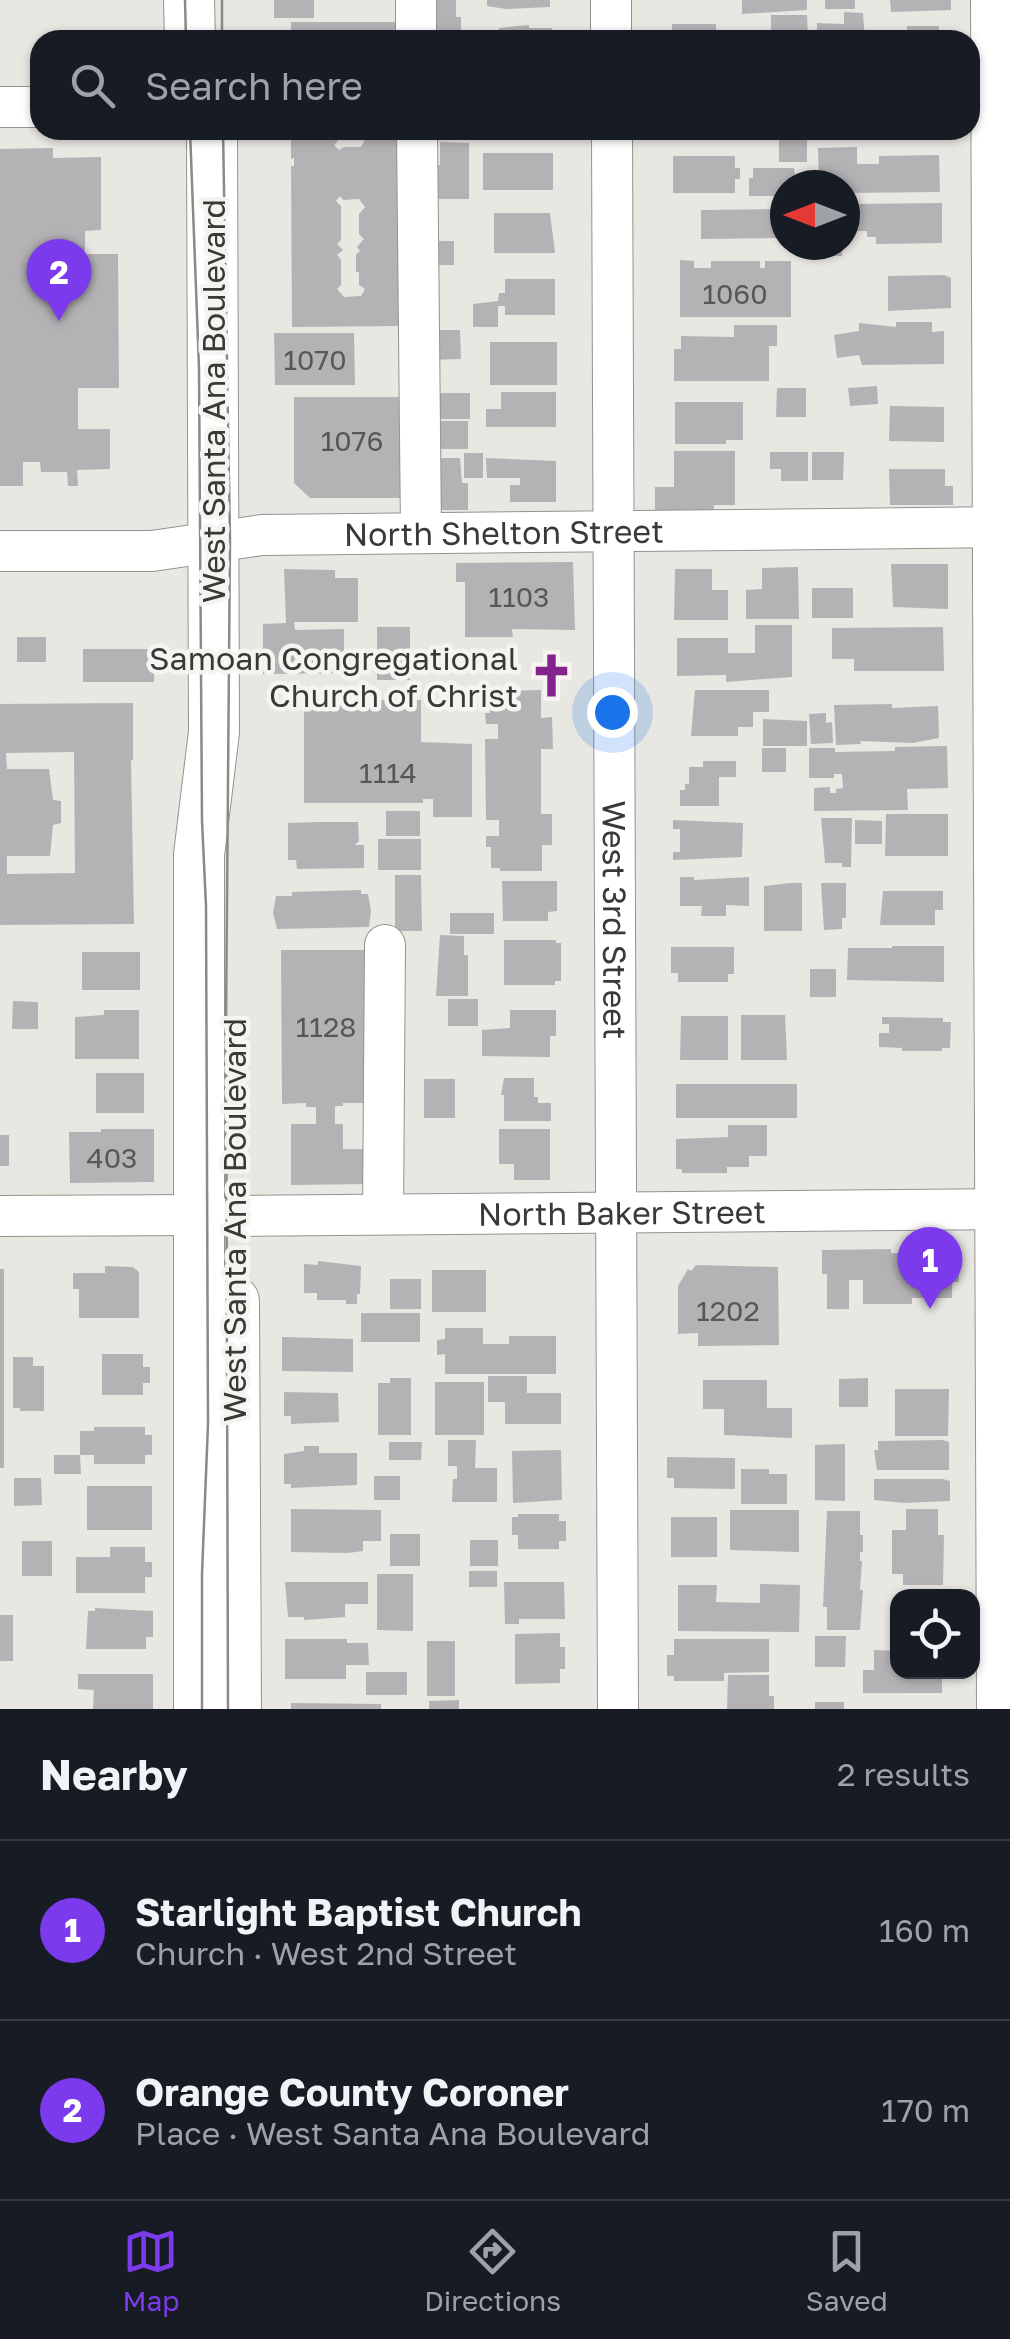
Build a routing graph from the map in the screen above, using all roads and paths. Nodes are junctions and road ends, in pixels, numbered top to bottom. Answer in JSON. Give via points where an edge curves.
{"nodes":[{"id":1,"x":189,"y":0,"type":"edge"},
{"id":2,"x":221,"y":0,"type":"edge"},
{"id":3,"x":416,"y":0,"type":"edge"},
{"id":4,"x":611,"y":0,"type":"edge"},
{"id":5,"x":991,"y":0,"type":"edge"},
{"id":6,"x":190,"y":30,"type":"edge"},
{"id":7,"x":221,"y":30,"type":"edge"},
{"id":8,"x":416,"y":30,"type":"edge"},
{"id":9,"x":612,"y":30,"type":"edge"},
{"id":10,"x":0,"y":107,"type":"edge"},
{"id":11,"x":30,"y":107,"type":"edge"},
{"id":12,"x":212,"y":140,"type":"edge"},
{"id":13,"x":417,"y":140,"type":"edge"},
{"id":14,"x":612,"y":140,"type":"edge"},
{"id":15,"x":1002,"y":527,"type":"edge"},
{"id":16,"x":421,"y":533,"type":"junction"},
{"id":17,"x":614,"y":534,"type":"junction"},
{"id":18,"x":214,"y":542,"type":"junction"},
{"id":19,"x":0,"y":551,"type":"edge"},
{"id":20,"x":1002,"y":728,"type":"edge"},
{"id":21,"x":385,"y":945,"type":"dead end"},
{"id":22,"x":1003,"y":1210,"type":"edge"},
{"id":23,"x":383,"y":1214,"type":"junction"},
{"id":24,"x":217,"y":1215,"type":"junction"},
{"id":25,"x":617,"y":1215,"type":"junction"},
{"id":26,"x":0,"y":1216,"type":"edge"},
{"id":27,"x":198,"y":1709,"type":"edge"},
{"id":28,"x":236,"y":1709,"type":"edge"},
{"id":29,"x":618,"y":1709,"type":"edge"},
{"id":30,"x":997,"y":1709,"type":"edge"}],
"edges":[{"from":1,"to":6,"type":"main road"},
{"from":2,"to":7,"type":"main road"},
{"from":3,"to":8,"type":"street"},
{"from":4,"to":9,"type":"street"},
{"from":5,"to":15,"type":"street"},
{"from":10,"to":11,"type":"street"},
{"from":12,"to":18,"type":"main road","name":"West Santa Ana Boulevard"},
{"from":13,"to":16,"type":"street"},
{"from":14,"to":17,"type":"street","name":"West 3rd Street"},
{"from":15,"to":17,"type":"street","name":"North Shelton Street"},
{"from":15,"to":20,"type":"street"},
{"from":16,"to":17,"type":"street","name":"North Shelton Street"},
{"from":16,"to":18,"type":"street","name":"North Shelton Street"},
{"from":17,"to":25,"type":"street","name":"West 3rd Street"},
{"from":18,"to":19,"type":"street","name":"North Shelton Street","via":[[152,551]]},
{"from":18,"to":24,"type":"main road","name":"West Santa Ana Boulevard","via":[[214,732],[199,855]]},
{"from":20,"to":22,"type":"street"},
{"from":21,"to":23,"type":"street"},
{"from":22,"to":25,"type":"street","name":"North Baker Street"},
{"from":22,"to":30,"type":"street"},
{"from":23,"to":24,"type":"street","name":"North Baker Street"},
{"from":23,"to":25,"type":"street","name":"North Baker Street"},
{"from":24,"to":26,"type":"street","name":"North Baker Street"},
{"from":24,"to":27,"type":"main road","name":"West Santa Ana Boulevard"},
{"from":24,"to":28,"type":"main road","name":"West Santa Ana Boulevard"},
{"from":25,"to":29,"type":"street","name":"West 3rd Street"}]}
